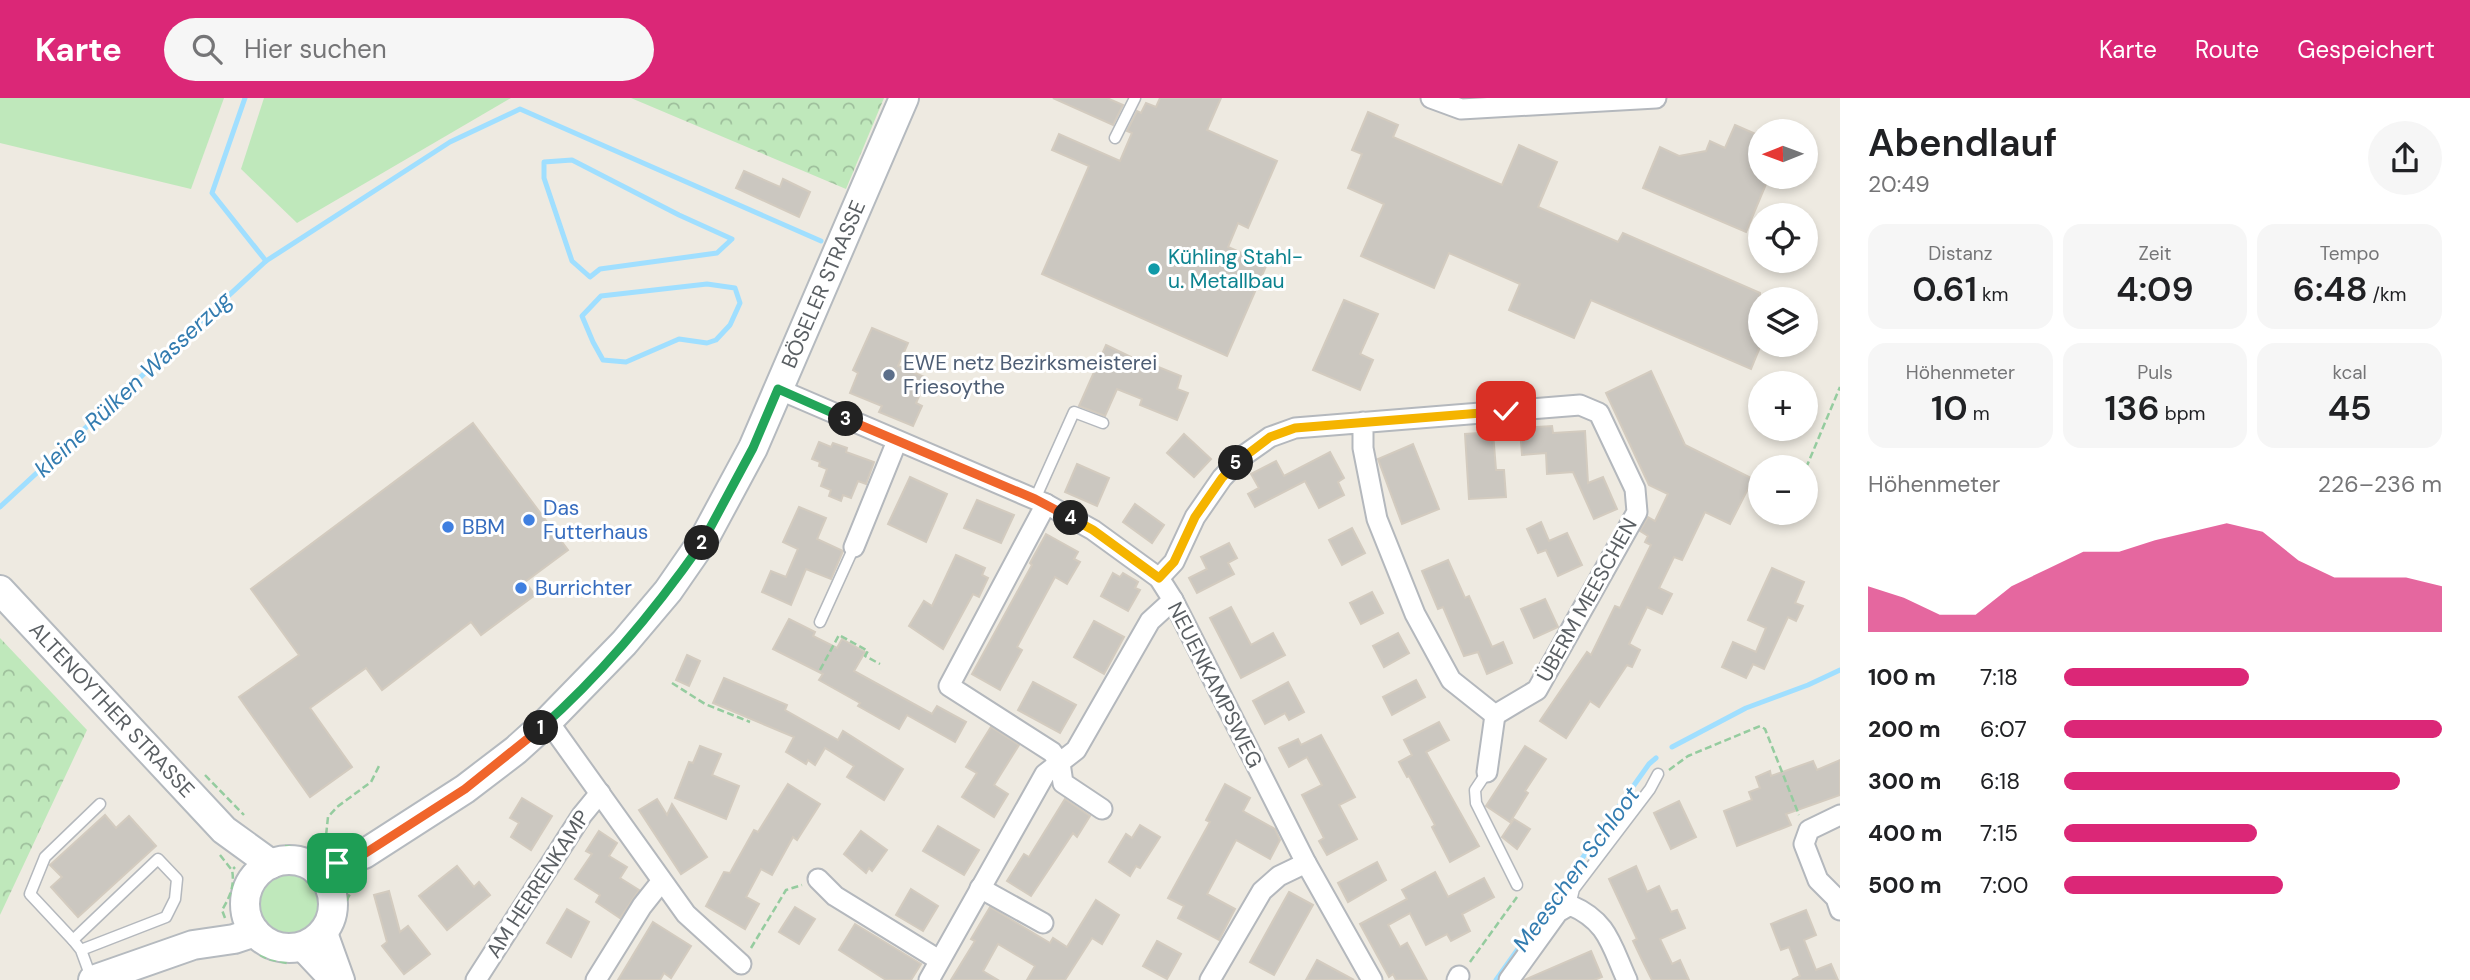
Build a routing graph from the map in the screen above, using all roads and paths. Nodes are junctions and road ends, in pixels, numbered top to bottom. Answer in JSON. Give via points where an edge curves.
{"nodes":[{"id":1,"x":904,"y":98,"type":"edge"},
{"id":2,"x":1135,"y":98,"type":"edge"},
{"id":3,"x":1432,"y":98,"type":"edge"},
{"id":4,"x":1656,"y":98,"type":"edge"},
{"id":5,"x":1115,"y":138,"type":"dead end"},
{"id":6,"x":1840,"y":387,"type":"edge"},
{"id":7,"x":778,"y":389,"type":"junction"},
{"id":8,"x":1363,"y":422,"type":"junction"},
{"id":9,"x":1103,"y":423,"type":"dead end"},
{"id":10,"x":897,"y":441,"type":"junction"},
{"id":11,"x":1811,"y":455,"type":"edge"},
{"id":12,"x":1041,"y":502,"type":"junction"},
{"id":13,"x":854,"y":547,"type":"joint"},
{"id":14,"x":1159,"y":578,"type":"junction"},
{"id":15,"x":0,"y":590,"type":"edge"},
{"id":16,"x":1173,"y":600,"type":"junction"},
{"id":17,"x":820,"y":622,"type":"dead end"},
{"id":18,"x":880,"y":664,"type":"dead end"},
{"id":19,"x":820,"y":670,"type":"dead end"},
{"id":20,"x":672,"y":683,"type":"dead end"},
{"id":21,"x":1495,"y":715,"type":"junction"},
{"id":22,"x":548,"y":721,"type":"junction"},
{"id":23,"x":750,"y":722,"type":"dead end"},
{"id":24,"x":1060,"y":763,"type":"junction"},
{"id":25,"x":379,"y":766,"type":"dead end"},
{"id":26,"x":1487,"y":772,"type":"joint"},
{"id":27,"x":1658,"y":774,"type":"joint"},
{"id":28,"x":600,"y":793,"type":"junction"},
{"id":29,"x":100,"y":804,"type":"dead end"},
{"id":30,"x":1102,"y":809,"type":"dead end"},
{"id":31,"x":1840,"y":815,"type":"edge"},
{"id":32,"x":1809,"y":830,"type":"junction"},
{"id":33,"x":326,"y":862,"type":"junction"},
{"id":34,"x":369,"y":863,"type":"junction"},
{"id":35,"x":1306,"y":863,"type":"junction"},
{"id":36,"x":818,"y":879,"type":"joint"},
{"id":37,"x":661,"y":882,"type":"junction"},
{"id":38,"x":1517,"y":885,"type":"joint"},
{"id":39,"x":980,"y":888,"type":"junction"},
{"id":40,"x":342,"y":891,"type":"junction"},
{"id":41,"x":247,"y":895,"type":"junction"},
{"id":42,"x":1570,"y":905,"type":"junction"},
{"id":43,"x":1840,"y":909,"type":"edge"},
{"id":44,"x":1043,"y":923,"type":"dead end"},
{"id":45,"x":73,"y":940,"type":"junction"},
{"id":46,"x":81,"y":950,"type":"junction"},
{"id":47,"x":321,"y":954,"type":"edge"},
{"id":48,"x":939,"y":960,"type":"junction"},
{"id":49,"x":741,"y":964,"type":"joint"},
{"id":50,"x":1458,"y":978,"type":"edge"},
{"id":51,"x":92,"y":980,"type":"edge"},
{"id":52,"x":342,"y":980,"type":"edge"},
{"id":53,"x":476,"y":980,"type":"edge"},
{"id":54,"x":596,"y":980,"type":"edge"},
{"id":55,"x":929,"y":980,"type":"edge"},
{"id":56,"x":1210,"y":980,"type":"edge"},
{"id":57,"x":1372,"y":980,"type":"edge"},
{"id":58,"x":1509,"y":980,"type":"edge"},
{"id":59,"x":1627,"y":980,"type":"edge"}],
"edges":[{"from":1,"to":7,"type":"main road","name":"BÖSELER STRASSE"},
{"from":2,"to":5,"type":"lane"},
{"from":3,"to":4,"type":"street","via":[[1461,110]]},
{"from":6,"to":11,"type":"path"},
{"from":7,"to":10,"type":"street","name":"NEUENKAMPSWEG"},
{"from":7,"to":22,"type":"main road","name":"BÖSELER STRASSE","via":[[753,448],[704,540],[668,592]]},
{"from":8,"to":14,"type":"street","name":"ÜBERM MEESCHEN","via":[[1295,428],[1270,437],[1243,456],[1195,517],[1174,562]]},
{"from":8,"to":21,"type":"street","via":[[1363,449],[1377,519],[1415,614],[1451,680]]},
{"from":8,"to":21,"type":"street","name":"ÜBERM MEESCHEN","via":[[1580,405],[1599,413],[1635,489],[1637,512],[1550,670],[1537,690]]},
{"from":9,"to":12,"type":"lane","via":[[1074,412]]},
{"from":10,"to":12,"type":"street","name":"NEUENKAMPSWEG"},
{"from":10,"to":13,"type":"street"},
{"from":12,"to":14,"type":"street","name":"NEUENKAMPSWEG","via":[[1093,530]]},
{"from":12,"to":24,"type":"street","via":[[948,686],[1052,752]]},
{"from":13,"to":17,"type":"lane"},
{"from":14,"to":16,"type":"street","name":"NEUENKAMPSWEG"},
{"from":15,"to":41,"type":"main road","name":"ALTENOYTHER STRASSE","via":[[224,830]]},
{"from":16,"to":24,"type":"street","via":[[1150,621],[1076,750]]},
{"from":16,"to":35,"type":"street","name":"NEUENKAMPSWEG"},
{"from":18,"to":19,"type":"path","via":[[865,656],[868,651],[839,635]]},
{"from":20,"to":23,"type":"path","via":[[705,704]]},
{"from":21,"to":26,"type":"street"},
{"from":22,"to":28,"type":"street","name":"AM HERRENKAMP"},
{"from":22,"to":34,"type":"main road","name":"BÖSELER STRASSE"},
{"from":24,"to":30,"type":"street","via":[[1063,783]]},
{"from":24,"to":39,"type":"street","via":[[1045,775]]},
{"from":25,"to":33,"type":"path","via":[[371,782],[328,817]]},
{"from":26,"to":38,"type":"lane","via":[[1475,790],[1476,803]]},
{"from":27,"to":32,"type":"path","via":[[1688,756],[1760,726]]},
{"from":27,"to":42,"type":"lane","via":[[1574,889]]},
{"from":28,"to":37,"type":"street"},
{"from":28,"to":53,"type":"street","name":"AM HERRENKAMP"},
{"from":29,"to":45,"type":"lane","via":[[45,857],[30,894]]},
{"from":31,"to":32,"type":"street"},
{"from":32,"to":43,"type":"street","via":[[1804,845],[1818,880]]},
{"from":33,"to":34,"type":"main road","name":"BÖSELER STRASSE"},
{"from":33,"to":40,"type":"main road","via":[[325,880]]},
{"from":33,"to":41,"type":"main road","via":[[294,861]]},
{"from":33,"to":41,"type":"path","via":[[316,853],[266,842]]},
{"from":34,"to":40,"type":"main road","name":"BÖSELER STRASSE"},
{"from":34,"to":40,"type":"path"},
{"from":35,"to":56,"type":"street","via":[[1279,876],[1262,891]]},
{"from":35,"to":57,"type":"street","name":"NEUENKAMPSWEG"},
{"from":36,"to":48,"type":"street","via":[[835,896]]},
{"from":36,"to":49,"type":"path","via":[[786,890]]},
{"from":37,"to":49,"type":"street","via":[[699,927]]},
{"from":37,"to":54,"type":"street"},
{"from":38,"to":50,"type":"path","via":[[1517,899]]},
{"from":39,"to":44,"type":"street"},
{"from":39,"to":48,"type":"street"},
{"from":40,"to":47,"type":"main road","via":[[333,906]]},
{"from":40,"to":47,"type":"path","via":[[340,946]]},
{"from":41,"to":41,"type":"path","via":[[232,870],[232,891],[222,910]]},
{"from":41,"to":47,"type":"main road","name":"ALTENOYTHER STRASSE","via":[[264,941]]},
{"from":41,"to":47,"type":"path","via":[[239,949],[296,964],[304,972]]},
{"from":41,"to":51,"type":"main road","via":[[193,945]]},
{"from":42,"to":58,"type":"street","via":[[1558,912]]},
{"from":42,"to":59,"type":"street","via":[[1603,927]]},
{"from":45,"to":46,"type":"lane"},
{"from":45,"to":46,"type":"lane","via":[[158,859],[177,879],[175,899],[166,916]]},
{"from":46,"to":51,"type":"lane"},
{"from":47,"to":52,"type":"street"},
{"from":48,"to":55,"type":"street"}]}
